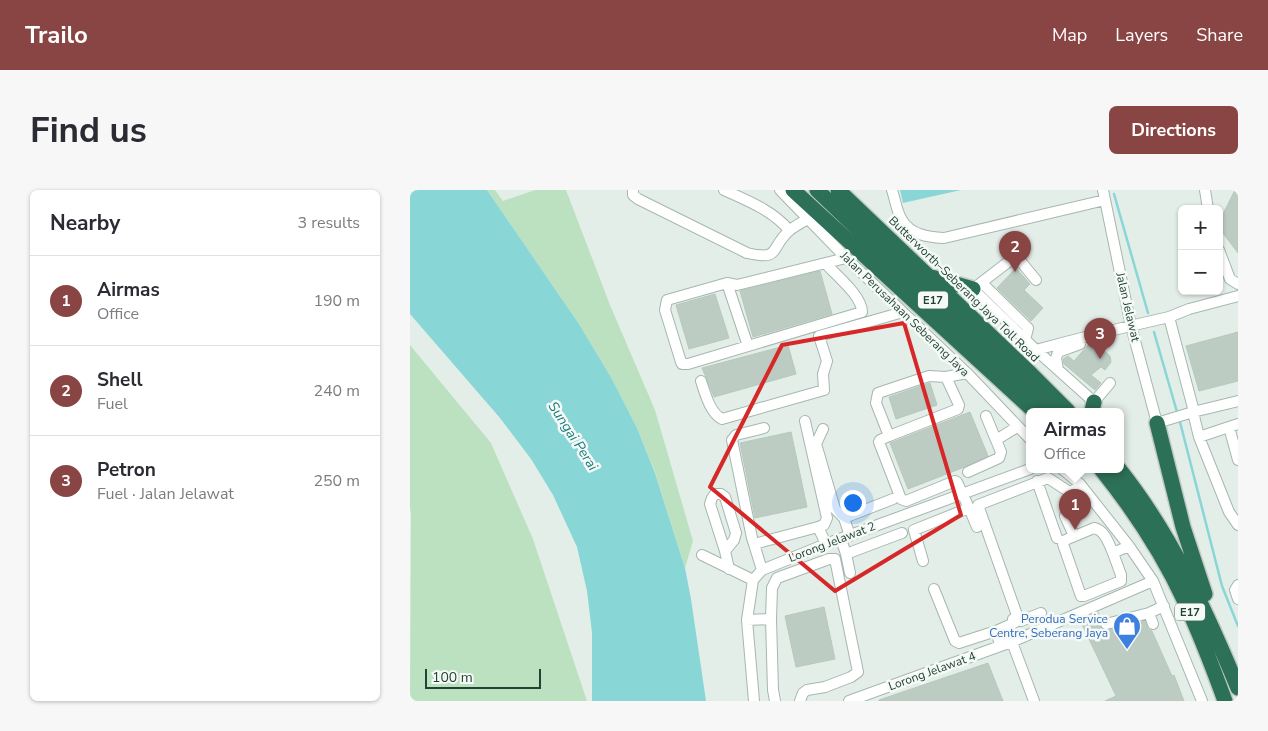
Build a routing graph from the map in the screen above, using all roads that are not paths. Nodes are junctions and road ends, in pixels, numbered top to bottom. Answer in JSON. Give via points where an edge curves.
{"nodes":[{"id":1,"x":633,"y":190,"type":"edge"},
{"id":2,"x":724,"y":190,"type":"edge"},
{"id":3,"x":780,"y":190,"type":"edge"},
{"id":4,"x":792,"y":190,"type":"edge"},
{"id":5,"x":817,"y":190,"type":"edge"},
{"id":6,"x":838,"y":190,"type":"edge"},
{"id":7,"x":892,"y":190,"type":"edge"},
{"id":8,"x":1205,"y":190,"type":"edge"},
{"id":9,"x":1105,"y":193,"type":"edge"},
{"id":10,"x":1207,"y":205,"type":"edge"},
{"id":11,"x":807,"y":219,"type":"junction"},
{"id":12,"x":789,"y":230,"type":"junction"},
{"id":13,"x":846,"y":258,"type":"junction"},
{"id":14,"x":1223,"y":261,"type":"edge"},
{"id":15,"x":826,"y":264,"type":"junction"},
{"id":16,"x":930,"y":277,"type":"junction"},
{"id":17,"x":1036,"y":280,"type":"dead end"},
{"id":18,"x":728,"y":283,"type":"junction"},
{"id":19,"x":1238,"y":284,"type":"edge"},
{"id":20,"x":977,"y":286,"type":"junction"},
{"id":21,"x":1238,"y":296,"type":"edge"},
{"id":22,"x":903,"y":312,"type":"junction"},
{"id":23,"x":1169,"y":316,"type":"junction"},
{"id":24,"x":1132,"y":328,"type":"junction"},
{"id":25,"x":748,"y":346,"type":"junction"},
{"id":26,"x":1036,"y":350,"type":"junction"},
{"id":27,"x":1058,"y":370,"type":"junction"},
{"id":28,"x":967,"y":373,"type":"junction"},
{"id":29,"x":946,"y":377,"type":"junction"},
{"id":30,"x":701,"y":381,"type":"dead end"},
{"id":31,"x":1110,"y":383,"type":"dead end"},
{"id":32,"x":1238,"y":400,"type":"edge"},
{"id":33,"x":1093,"y":407,"type":"edge"},
{"id":34,"x":1031,"y":408,"type":"edge"},
{"id":35,"x":1045,"y":408,"type":"edge"},
{"id":36,"x":1065,"y":408,"type":"edge"},
{"id":37,"x":1193,"y":412,"type":"junction"},
{"id":38,"x":986,"y":416,"type":"dead end"},
{"id":39,"x":804,"y":421,"type":"dead end"},
{"id":40,"x":1157,"y":423,"type":"junction"},
{"id":41,"x":1234,"y":425,"type":"edge"},
{"id":42,"x":1017,"y":427,"type":"junction"},
{"id":43,"x":764,"y":428,"type":"dead end"},
{"id":44,"x":823,"y":429,"type":"dead end"},
{"id":45,"x":1026,"y":435,"type":"edge"},
{"id":46,"x":889,"y":436,"type":"junction"},
{"id":47,"x":1199,"y":437,"type":"junction"},
{"id":48,"x":996,"y":440,"type":"junction"},
{"id":49,"x":1238,"y":460,"type":"edge"},
{"id":50,"x":1026,"y":470,"type":"edge"},
{"id":51,"x":968,"y":472,"type":"dead end"},
{"id":52,"x":1067,"y":473,"type":"edge"},
{"id":53,"x":1105,"y":473,"type":"edge"},
{"id":54,"x":1122,"y":473,"type":"edge"},
{"id":55,"x":1037,"y":481,"type":"junction"},
{"id":56,"x":1080,"y":484,"type":"junction"},
{"id":57,"x":1071,"y":492,"type":"junction"},
{"id":58,"x":963,"y":494,"type":"junction"},
{"id":59,"x":893,"y":500,"type":"dead end"},
{"id":60,"x":970,"y":508,"type":"junction"},
{"id":61,"x":844,"y":518,"type":"junction"},
{"id":62,"x":1238,"y":525,"type":"edge"},
{"id":63,"x":818,"y":527,"type":"junction"},
{"id":64,"x":978,"y":527,"type":"dead end"},
{"id":65,"x":902,"y":533,"type":"dead end"},
{"id":66,"x":1074,"y":536,"type":"junction"},
{"id":67,"x":845,"y":537,"type":"junction"},
{"id":68,"x":1057,"y":538,"type":"dead end"},
{"id":69,"x":754,"y":544,"type":"junction"},
{"id":70,"x":826,"y":544,"type":"junction"},
{"id":71,"x":1129,"y":546,"type":"junction"},
{"id":72,"x":725,"y":551,"type":"junction"},
{"id":73,"x":1113,"y":553,"type":"junction"},
{"id":74,"x":846,"y":554,"type":"junction"},
{"id":75,"x":702,"y":555,"type":"dead end"},
{"id":76,"x":923,"y":561,"type":"dead end"},
{"id":77,"x":729,"y":569,"type":"junction"},
{"id":78,"x":762,"y":570,"type":"junction"},
{"id":79,"x":850,"y":574,"type":"dead end"},
{"id":80,"x":753,"y":580,"type":"junction"},
{"id":81,"x":1154,"y":581,"type":"junction"},
{"id":82,"x":934,"y":590,"type":"dead end"},
{"id":83,"x":1164,"y":606,"type":"junction"},
{"id":84,"x":1041,"y":613,"type":"dead end"},
{"id":85,"x":1149,"y":613,"type":"junction"},
{"id":86,"x":771,"y":619,"type":"junction"},
{"id":87,"x":747,"y":620,"type":"junction"},
{"id":88,"x":1013,"y":620,"type":"dead end"},
{"id":89,"x":1106,"y":624,"type":"dead end"},
{"id":90,"x":1153,"y":624,"type":"dead end"},
{"id":91,"x":996,"y":631,"type":"junction"},
{"id":92,"x":1012,"y":642,"type":"junction"},
{"id":93,"x":1000,"y":646,"type":"junction"},
{"id":94,"x":1225,"y":656,"type":"junction"},
{"id":95,"x":1238,"y":688,"type":"edge"},
{"id":96,"x":861,"y":699,"type":"edge"},
{"id":97,"x":754,"y":701,"type":"edge"},
{"id":98,"x":776,"y":701,"type":"edge"},
{"id":99,"x":800,"y":701,"type":"edge"},
{"id":100,"x":849,"y":701,"type":"edge"},
{"id":101,"x":1034,"y":701,"type":"edge"},
{"id":102,"x":1202,"y":701,"type":"edge"},
{"id":103,"x":1226,"y":701,"type":"edge"}],
"edges":[{"from":1,"to":12,"type":"street","via":[[638,199],[747,253],[764,257],[771,255]]},
{"from":2,"to":12,"type":"street","via":[[768,211]]},
{"from":3,"to":11,"type":"street","name":"Jalan Perusahaan Seberang Jaya"},
{"from":4,"to":34,"type":"highway"},
{"from":5,"to":35,"type":"highway","number":"E17"},
{"from":6,"to":16,"type":"highway","name":"Butterworth–Seberang Jaya Toll Road","number":"E17"},
{"from":7,"to":9,"type":"street","via":[[902,220],[914,232],[926,237],[944,238]]},
{"from":8,"to":10,"type":"street"},
{"from":9,"to":24,"type":"street","name":"Jalan Jelawat"},
{"from":11,"to":12,"type":"street"},
{"from":11,"to":13,"type":"street","name":"Jalan Perusahaan Seberang Jaya"},
{"from":13,"to":15,"type":"street"},
{"from":13,"to":22,"type":"street","name":"Jalan Perusahaan Seberang Jaya"},
{"from":14,"to":19,"type":"street","via":[[1230,279]]},
{"from":15,"to":18,"type":"street","via":[[737,285]]},
{"from":15,"to":25,"type":"street","via":[[856,295],[862,312]]},
{"from":16,"to":20,"type":"highway"},
{"from":16,"to":36,"type":"highway","name":"Butterworth–Seberang Jaya Toll Road","number":"E17"},
{"from":17,"to":20,"type":"street","via":[[1022,263],[1012,259]]},
{"from":18,"to":25,"type":"street"},
{"from":18,"to":25,"type":"street","via":[[667,300],[665,310],[681,362],[688,364]]},
{"from":20,"to":26,"type":"street"},
{"from":21,"to":23,"type":"street"},
{"from":22,"to":28,"type":"street","name":"Jalan Perusahaan Seberang Jaya"},
{"from":22,"to":30,"type":"street","via":[[819,336],[827,361],[823,374],[824,390],[722,419],[717,416]]},
{"from":23,"to":24,"type":"street"},
{"from":23,"to":37,"type":"street"},
{"from":24,"to":26,"type":"street"},
{"from":24,"to":27,"type":"street","via":[[1058,352]]},
{"from":24,"to":40,"type":"street","name":"Jalan Jelawat"},
{"from":26,"to":27,"type":"street"},
{"from":27,"to":33,"type":"street"},
{"from":28,"to":29,"type":"street"},
{"from":28,"to":42,"type":"street","name":"Jalan Perusahaan Seberang Jaya"},
{"from":29,"to":46,"type":"street","via":[[958,409]]},
{"from":29,"to":46,"type":"street","via":[[929,376],[878,393],[876,403]]},
{"from":31,"to":33,"type":"street"},
{"from":32,"to":37,"type":"street"},
{"from":37,"to":40,"type":"street"},
{"from":37,"to":47,"type":"street"},
{"from":38,"to":48,"type":"street"},
{"from":39,"to":63,"type":"street","via":[[827,518],[824,525]]},
{"from":40,"to":94,"type":"highway","via":[[1183,527]]},
{"from":41,"to":47,"type":"street"},
{"from":41,"to":49,"type":"street"},
{"from":42,"to":45,"type":"street","name":"Jalan Perusahaan Seberang Jaya"},
{"from":42,"to":48,"type":"street"},
{"from":43,"to":69,"type":"street","via":[[736,435],[732,440]]},
{"from":44,"to":61,"type":"street","via":[[816,444],[835,509]]},
{"from":46,"to":58,"type":"street","via":[[879,442],[903,501],[955,481]]},
{"from":47,"to":62,"type":"street","via":[[1228,512]]},
{"from":48,"to":51,"type":"street","via":[[1001,452],[999,458]]},
{"from":50,"to":58,"type":"street","name":"Lorong Jelawat 2"},
{"from":52,"to":56,"type":"street"},
{"from":53,"to":103,"type":"highway","number":"E17","via":[[1166,564]]},
{"from":54,"to":94,"type":"highway","number":"E17","via":[[1155,519],[1189,579]]},
{"from":55,"to":57,"type":"street","via":[[1048,478]]},
{"from":55,"to":68,"type":"street"},
{"from":55,"to":84,"type":"street","via":[[978,505],[1018,618],[1021,621]]},
{"from":56,"to":57,"type":"street"},
{"from":56,"to":71,"type":"street"},
{"from":57,"to":66,"type":"street","via":[[1076,503],[1065,516]]},
{"from":58,"to":60,"type":"street"},
{"from":58,"to":67,"type":"street","name":"Lorong Jelawat 2"},
{"from":59,"to":61,"type":"street"},
{"from":60,"to":64,"type":"street"},
{"from":60,"to":76,"type":"street","via":[[914,530]]},
{"from":61,"to":67,"type":"street"},
{"from":63,"to":69,"type":"street"},
{"from":63,"to":70,"type":"street"},
{"from":65,"to":74,"type":"street"},
{"from":66,"to":73,"type":"street","via":[[1098,528]]},
{"from":66,"to":73,"type":"street","via":[[1062,544],[1081,596],[1121,581]]},
{"from":67,"to":70,"type":"street","name":"Lorong Jelawat 2"},
{"from":67,"to":74,"type":"street"},
{"from":69,"to":78,"type":"street"},
{"from":70,"to":78,"type":"street","name":"Lorong Jelawat 2"},
{"from":71,"to":73,"type":"street"},
{"from":71,"to":81,"type":"street"},
{"from":72,"to":72,"type":"street","via":[[710,504],[715,494],[725,497],[736,534]]},
{"from":72,"to":77,"type":"street"},
{"from":74,"to":79,"type":"street"},
{"from":75,"to":77,"type":"street"},
{"from":77,"to":80,"type":"street"},
{"from":78,"to":80,"type":"street","name":"Lorong Jelawat 2"},
{"from":80,"to":87,"type":"street"},
{"from":81,"to":83,"type":"street"},
{"from":81,"to":92,"type":"street","name":"Lorong Jelawat 4"},
{"from":82,"to":91,"type":"street","via":[[955,641],[959,643]]},
{"from":83,"to":85,"type":"street"},
{"from":83,"to":102,"type":"street"},
{"from":85,"to":89,"type":"street"},
{"from":85,"to":90,"type":"street"},
{"from":86,"to":87,"type":"street"},
{"from":86,"to":98,"type":"street"},
{"from":86,"to":99,"type":"street","via":[[772,588],[777,578],[835,559],[858,672],[825,687],[807,690]]},
{"from":87,"to":97,"type":"street"},
{"from":88,"to":91,"type":"street","via":[[1012,625]]},
{"from":91,"to":93,"type":"street"},
{"from":92,"to":93,"type":"street","name":"Lorong Jelawat 4"},
{"from":92,"to":101,"type":"street"},
{"from":93,"to":96,"type":"street","name":"Lorong Jelawat 4"},
{"from":94,"to":95,"type":"highway","number":"E17"},
{"from":96,"to":100,"type":"street","name":"Lorong Jelawat 4"}]}
